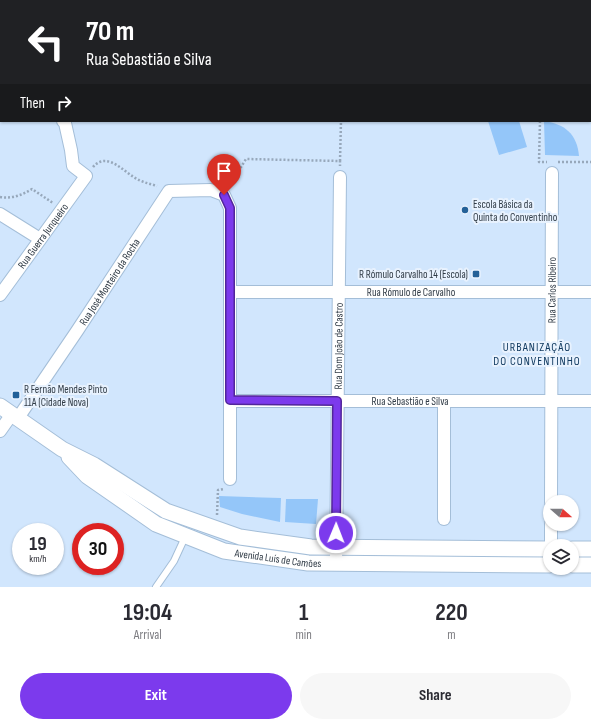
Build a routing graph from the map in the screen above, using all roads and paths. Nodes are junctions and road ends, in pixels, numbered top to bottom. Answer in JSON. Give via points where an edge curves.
{"nodes":[{"id":1,"x":63,"y":122,"type":"edge"},
{"id":2,"x":341,"y":122,"type":"edge"},
{"id":3,"x":540,"y":122,"type":"edge"},
{"id":4,"x":340,"y":161,"type":"junction"},
{"id":5,"x":591,"y":162,"type":"edge"},
{"id":6,"x":552,"y":173,"type":"dead end"},
{"id":7,"x":86,"y":176,"type":"junction"},
{"id":8,"x":340,"y":177,"type":"joint"},
{"id":9,"x":169,"y":191,"type":"junction"},
{"id":10,"x":224,"y":195,"type":"junction"},
{"id":11,"x":0,"y":197,"type":"edge"},
{"id":12,"x":62,"y":209,"type":"junction"},
{"id":13,"x":0,"y":214,"type":"edge"},
{"id":14,"x":40,"y":239,"type":"junction"},
{"id":15,"x":339,"y":291,"type":"junction"},
{"id":16,"x":230,"y":292,"type":"junction"},
{"id":17,"x":552,"y":292,"type":"junction"},
{"id":18,"x":591,"y":292,"type":"edge"},
{"id":19,"x":0,"y":295,"type":"edge"},
{"id":20,"x":230,"y":400,"type":"junction"},
{"id":21,"x":337,"y":401,"type":"junction"},
{"id":22,"x":444,"y":401,"type":"junction"},
{"id":23,"x":552,"y":401,"type":"junction"},
{"id":24,"x":591,"y":401,"type":"edge"},
{"id":25,"x":10,"y":413,"type":"edge"},
{"id":26,"x":0,"y":431,"type":"edge"},
{"id":27,"x":62,"y":448,"type":"junction"},
{"id":28,"x":230,"y":479,"type":"joint"},
{"id":29,"x":552,"y":495,"type":"edge"},
{"id":30,"x":444,"y":519,"type":"dead end"},
{"id":31,"x":216,"y":529,"type":"junction"},
{"id":32,"x":186,"y":535,"type":"junction"},
{"id":33,"x":335,"y":547,"type":"junction"},
{"id":34,"x":543,"y":549,"type":"edge"},
{"id":35,"x":579,"y":549,"type":"edge"},
{"id":36,"x":591,"y":550,"type":"edge"},
{"id":37,"x":336,"y":563,"type":"junction"},
{"id":38,"x":543,"y":565,"type":"edge"},
{"id":39,"x":579,"y":565,"type":"edge"},
{"id":40,"x":591,"y":566,"type":"edge"},
{"id":41,"x":156,"y":587,"type":"edge"}],
"edges":[{"from":1,"to":7,"type":"street","via":[[73,166]]},
{"from":2,"to":4,"type":"path"},
{"from":3,"to":5,"type":"path","via":[[540,162]]},
{"from":4,"to":8,"type":"path"},
{"from":4,"to":10,"type":"path","via":[[246,159]]},
{"from":6,"to":17,"type":"street","name":"Rua Carlos Ribeiro"},
{"from":7,"to":9,"type":"path","via":[[96,164],[104,160],[118,165],[139,180]]},
{"from":7,"to":12,"type":"street","name":"Rua Guerra Junqueiro"},
{"from":8,"to":15,"type":"street","name":"Rua Dom João de Castro"},
{"from":9,"to":10,"type":"street","via":[[211,190]]},
{"from":9,"to":25,"type":"street","name":"Rua José Monteiro da Rocha","via":[[82,324]]},
{"from":10,"to":16,"type":"street","via":[[230,208]]},
{"from":11,"to":12,"type":"path","via":[[22,195],[32,189]]},
{"from":12,"to":14,"type":"street","name":"Rua Guerra Junqueiro"},
{"from":13,"to":14,"type":"street"},
{"from":14,"to":19,"type":"street","name":"Rua Guerra Junqueiro"},
{"from":15,"to":16,"type":"street","name":"Rua Rómulo de Carvalho"},
{"from":15,"to":17,"type":"street","name":"Rua Rómulo de Carvalho"},
{"from":15,"to":21,"type":"street","name":"Rua Dom João de Castro"},
{"from":16,"to":20,"type":"street"},
{"from":17,"to":18,"type":"street","name":"Rua Rómulo de Carvalho"},
{"from":17,"to":23,"type":"street","name":"Rua Carlos Ribeiro"},
{"from":20,"to":21,"type":"street","name":"Rua Sebastião e Silva"},
{"from":20,"to":28,"type":"street"},
{"from":21,"to":22,"type":"street","name":"Rua Sebastião e Silva"},
{"from":21,"to":33,"type":"street","name":"Rua Dom João de Castro"},
{"from":22,"to":23,"type":"street","name":"Rua Sebastião e Silva"},
{"from":22,"to":30,"type":"street"},
{"from":23,"to":24,"type":"street","name":"Rua Sebastião e Silva"},
{"from":23,"to":29,"type":"street","name":"Rua Carlos Ribeiro"},
{"from":25,"to":26,"type":"street","name":"Rua José Monteiro da Rocha"},
{"from":25,"to":27,"type":"street","name":"Avenida Luís de Camões"},
{"from":27,"to":31,"type":"street","name":"Avenida Luís de Camões","via":[[94,465],[166,511]]},
{"from":27,"to":32,"type":"street","name":"Avenida Luís de Camões","via":[[87,476],[156,524]]},
{"from":28,"to":31,"type":"path","via":[[230,488],[218,490]]},
{"from":31,"to":33,"type":"street","name":"Avenida Luís de Camões","via":[[240,537],[311,547]]},
{"from":32,"to":37,"type":"street","name":"Avenida Luís de Camões","via":[[224,551]]},
{"from":32,"to":41,"type":"lane","via":[[174,561]]},
{"from":33,"to":34,"type":"street","name":"Avenida Luís de Camões"},
{"from":33,"to":37,"type":"street","name":"Rua Dom João de Castro"},
{"from":35,"to":36,"type":"street"},
{"from":37,"to":38,"type":"street","name":"Avenida Luís de Camões"},
{"from":39,"to":40,"type":"street"}]}
